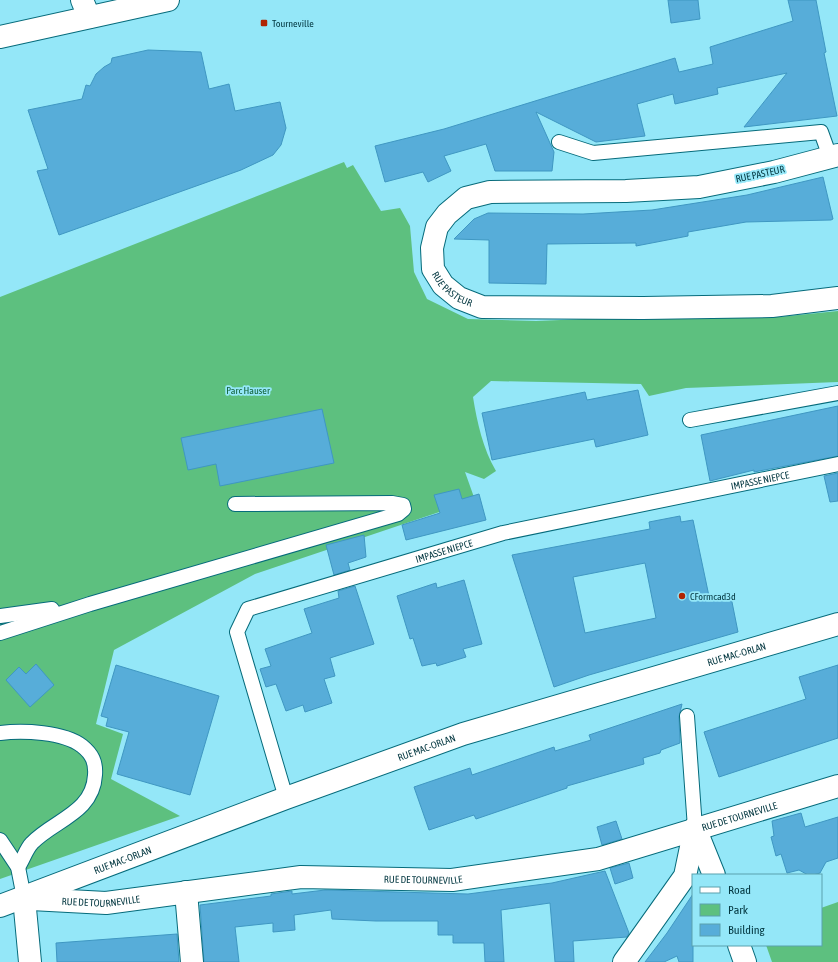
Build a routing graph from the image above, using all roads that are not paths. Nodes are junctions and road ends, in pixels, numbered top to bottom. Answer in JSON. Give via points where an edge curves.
{"nodes":[{"id":1,"x":168,"y":0,"type":"edge"},
{"id":2,"x":85,"y":8,"type":"edge"},
{"id":3,"x":0,"y":37,"type":"edge"},
{"id":4,"x":559,"y":142,"type":"dead end"},
{"id":5,"x":834,"y":156,"type":"edge"},
{"id":6,"x":838,"y":298,"type":"edge"},
{"id":7,"x":838,"y":393,"type":"edge"},
{"id":8,"x":690,"y":420,"type":"dead end"},
{"id":9,"x":838,"y":464,"type":"edge"},
{"id":10,"x":235,"y":504,"type":"dead end"},
{"id":11,"x":90,"y":604,"type":"junction"},
{"id":12,"x":0,"y":616,"type":"edge"},
{"id":13,"x":838,"y":624,"type":"edge"},
{"id":14,"x":0,"y":633,"type":"edge"},
{"id":15,"x":687,"y":716,"type":"dead end"},
{"id":16,"x":0,"y":733,"type":"edge"},
{"id":17,"x":838,"y":786,"type":"edge"},
{"id":18,"x":286,"y":798,"type":"junction"},
{"id":19,"x":695,"y":828,"type":"junction"},
{"id":20,"x":0,"y":840,"type":"edge"},
{"id":21,"x":18,"y":867,"type":"junction"},
{"id":22,"x":714,"y":874,"type":"edge"},
{"id":23,"x":186,"y":892,"type":"junction"},
{"id":24,"x":24,"y":898,"type":"junction"},
{"id":25,"x":0,"y":906,"type":"edge"},
{"id":26,"x":739,"y":946,"type":"edge"},
{"id":27,"x":30,"y":962,"type":"edge"},
{"id":28,"x":192,"y":962,"type":"edge"},
{"id":29,"x":624,"y":962,"type":"edge"},
{"id":30,"x":745,"y":962,"type":"edge"}],
"edges":[{"from":1,"to":2,"type":"street"},
{"from":2,"to":3,"type":"street"},
{"from":4,"to":5,"type":"lane","via":[[593,154],[821,132]]},
{"from":5,"to":6,"type":"street","name":"RUE PASTEUR","via":[[774,172],[699,187],[626,191],[490,192],[466,198],[447,214],[437,227],[432,248],[433,269],[443,285],[458,298],[482,307],[764,306]]},
{"from":7,"to":8,"type":"lane"},
{"from":9,"to":18,"type":"lane","name":"IMPASSE NIEPCE","via":[[503,533],[248,609],[237,632]]},
{"from":10,"to":11,"type":"lane","via":[[392,503],[403,505],[404,509],[398,514]]},
{"from":11,"to":12,"type":"lane"},
{"from":11,"to":14,"type":"lane"},
{"from":13,"to":18,"type":"street","name":"RUE MAC-ORLAN","via":[[463,734]]},
{"from":15,"to":19,"type":"lane"},
{"from":16,"to":21,"type":"lane","via":[[40,733],[74,740],[89,752],[96,764],[91,794],[76,812],[31,844]]},
{"from":17,"to":19,"type":"street","name":"RUE DE TOURNEVILLE"},
{"from":18,"to":24,"type":"street","name":"RUE MAC-ORLAN"},
{"from":19,"to":22,"type":"street"},
{"from":19,"to":23,"type":"street","name":"RUE DE TOURNEVILLE","via":[[598,859],[452,880],[301,877]]},
{"from":19,"to":29,"type":"street","via":[[685,876]]},
{"from":20,"to":21,"type":"lane"},
{"from":21,"to":24,"type":"lane"},
{"from":23,"to":24,"type":"street","name":"RUE DE TOURNEVILLE","via":[[106,903]]},
{"from":23,"to":28,"type":"street"},
{"from":24,"to":25,"type":"street","name":"RUE DE TOURNEVILLE"},
{"from":24,"to":27,"type":"street"},
{"from":26,"to":30,"type":"street"}]}
